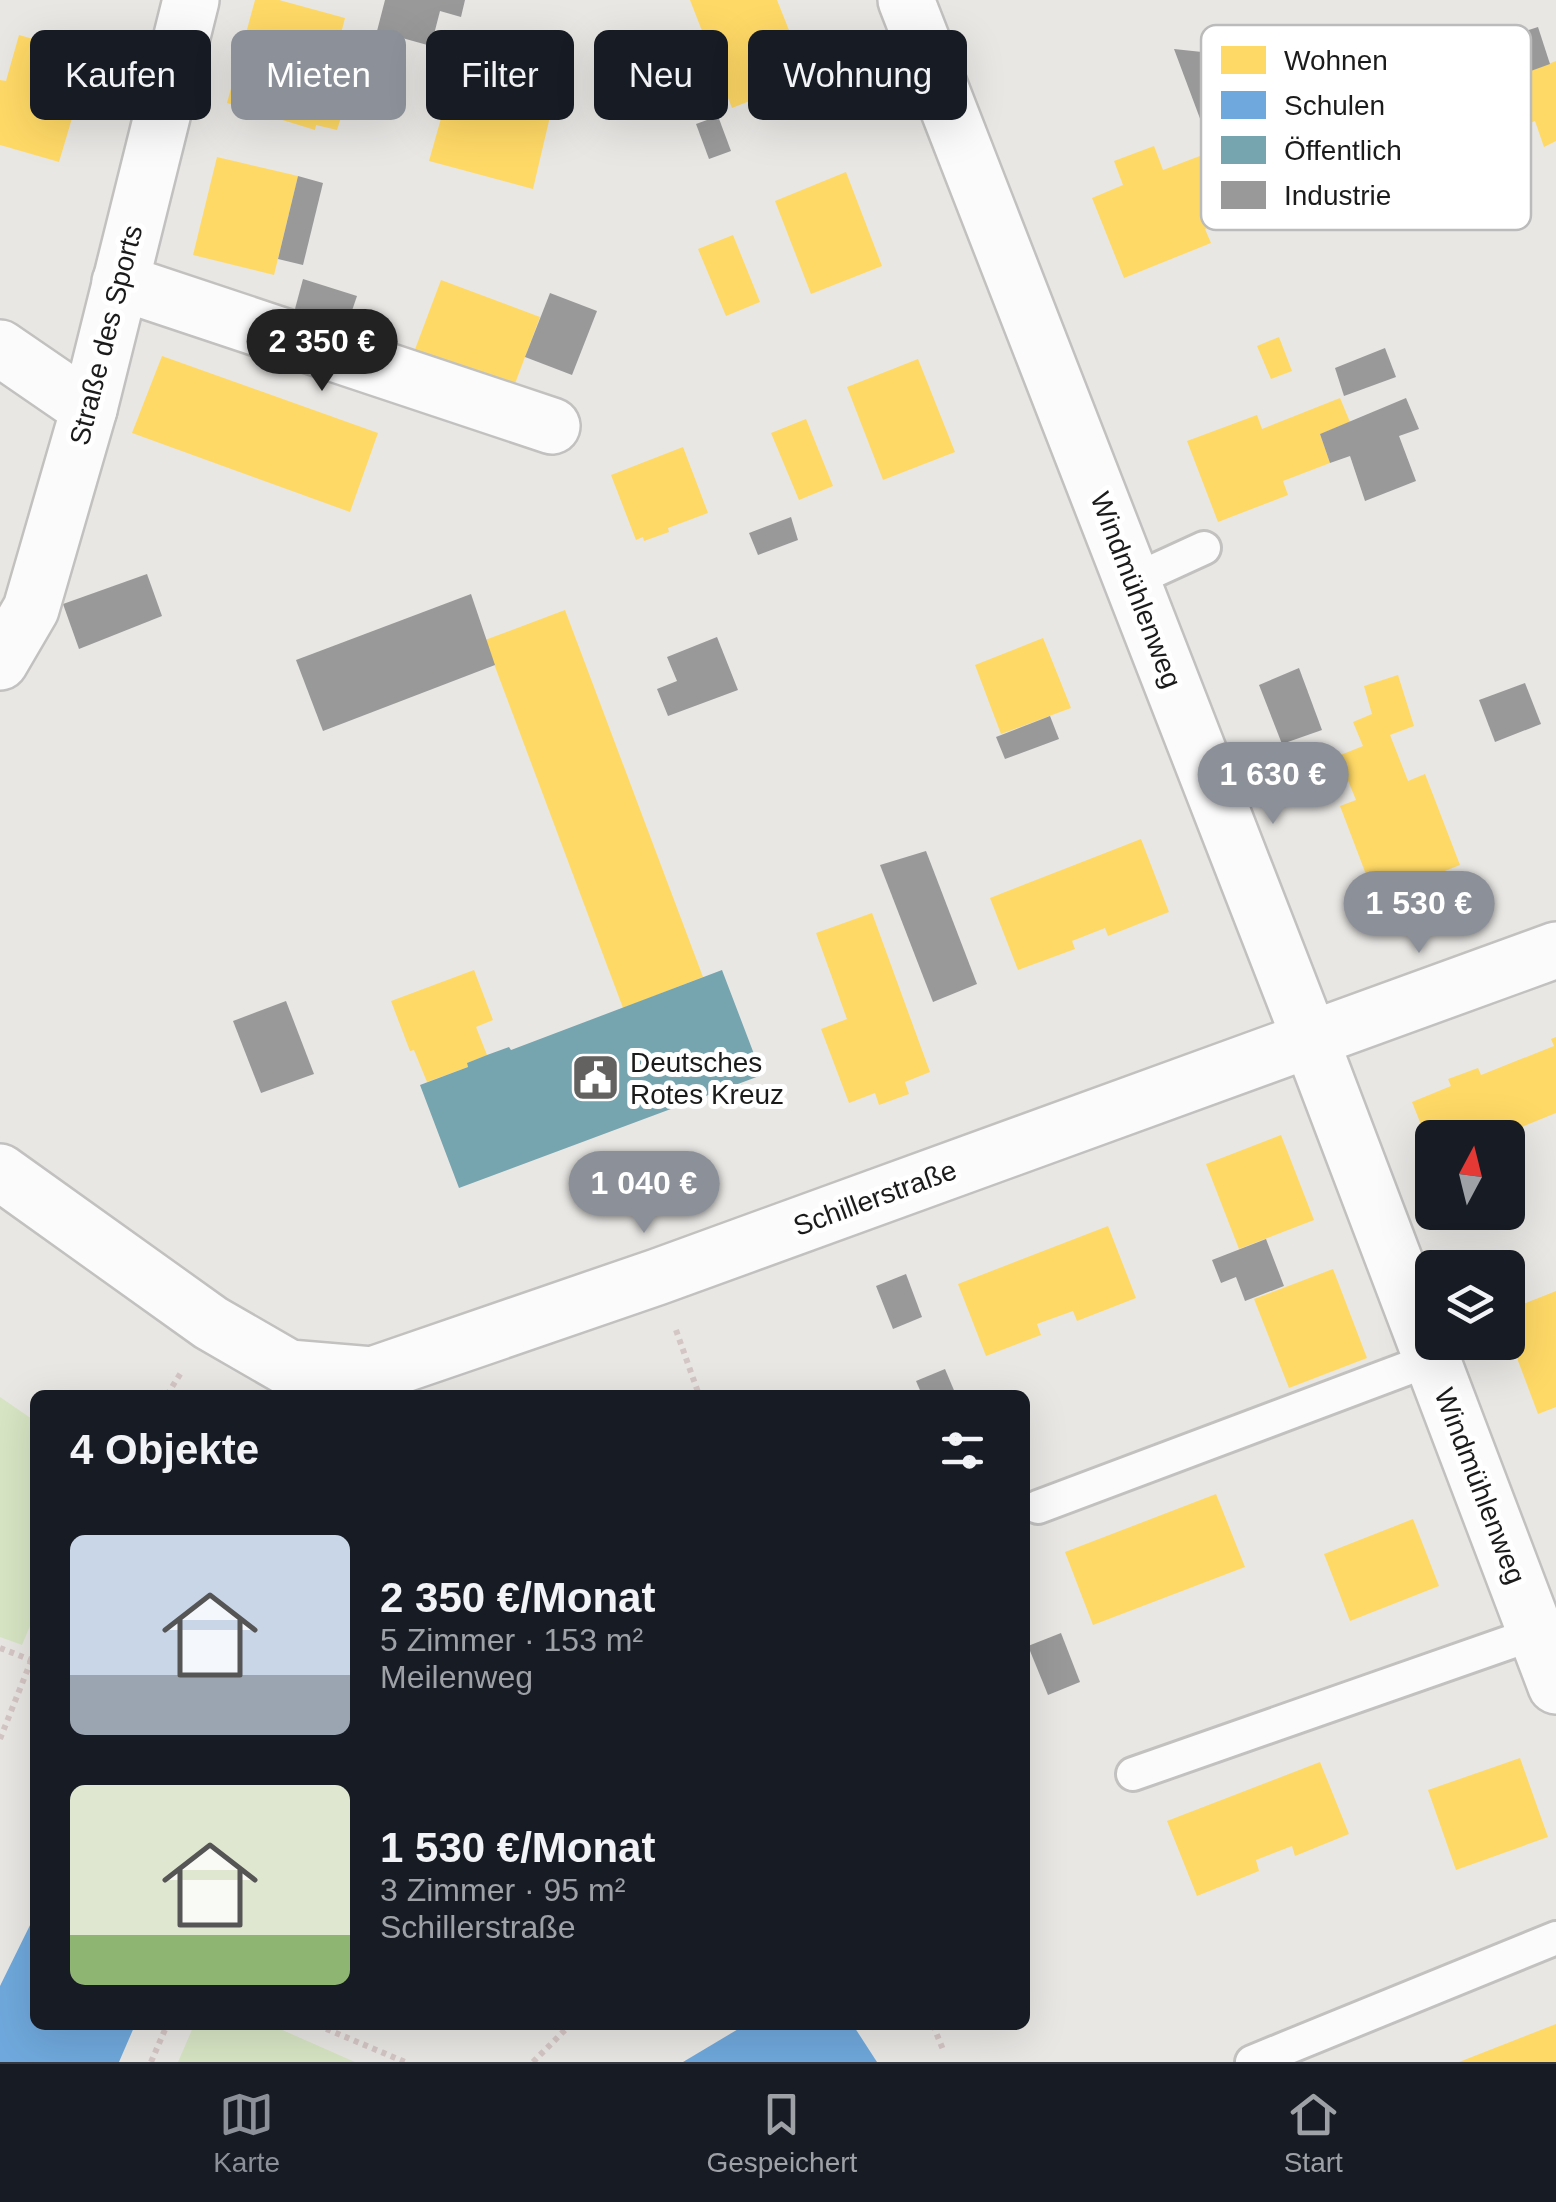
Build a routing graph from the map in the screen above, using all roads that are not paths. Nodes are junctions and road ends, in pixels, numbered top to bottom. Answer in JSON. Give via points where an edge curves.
{"nodes":[{"id":1,"x":906,"y":0,"type":"edge"},
{"id":2,"x":178,"y":3,"type":"edge"},
{"id":3,"x":120,"y":282,"type":"junction"},
{"id":4,"x":0,"y":348,"type":"edge"},
{"id":5,"x":89,"y":409,"type":"junction"},
{"id":6,"x":552,"y":426,"type":"dead end"},
{"id":7,"x":1204,"y":548,"type":"dead end"},
{"id":8,"x":1132,"y":580,"type":"junction"},
{"id":9,"x":0,"y":662,"type":"edge"},
{"id":10,"x":1556,"y":950,"type":"edge"},
{"id":11,"x":1312,"y":1041,"type":"junction"},
{"id":12,"x":0,"y":1172,"type":"edge"},
{"id":13,"x":1415,"y":1314,"type":"edge"},
{"id":14,"x":1429,"y":1360,"type":"edge"},
{"id":15,"x":1432,"y":1360,"type":"edge"},
{"id":16,"x":1038,"y":1507,"type":"dead end"},
{"id":17,"x":1536,"y":1633,"type":"junction"},
{"id":18,"x":1556,"y":1686,"type":"edge"},
{"id":19,"x":1133,"y":1774,"type":"dead end"},
{"id":20,"x":1556,"y":1938,"type":"edge"},
{"id":21,"x":1252,"y":2062,"type":"edge"}],
"edges":[{"from":1,"to":8,"type":"street","name":"Windmühlenweg"},
{"from":2,"to":3,"type":"street","name":"Straße des Sports"},
{"from":3,"to":5,"type":"street","name":"Straße des Sports"},
{"from":3,"to":6,"type":"street"},
{"from":4,"to":5,"type":"street"},
{"from":5,"to":9,"type":"street","name":"Straße des Sports","via":[[31,609]]},
{"from":7,"to":8,"type":"lane"},
{"from":8,"to":11,"type":"street","name":"Windmühlenweg"},
{"from":10,"to":11,"type":"street","name":"Schillerstraße"},
{"from":11,"to":12,"type":"street","name":"Schillerstraße","via":[[372,1375],[289,1368],[211,1324]]},
{"from":11,"to":13,"type":"street","name":"Windmühlenweg"},
{"from":14,"to":16,"type":"lane"},
{"from":15,"to":17,"type":"street","name":"Windmühlenweg"},
{"from":17,"to":18,"type":"street","name":"Windmühlenweg"},
{"from":17,"to":19,"type":"lane"},
{"from":20,"to":21,"type":"lane"}]}
